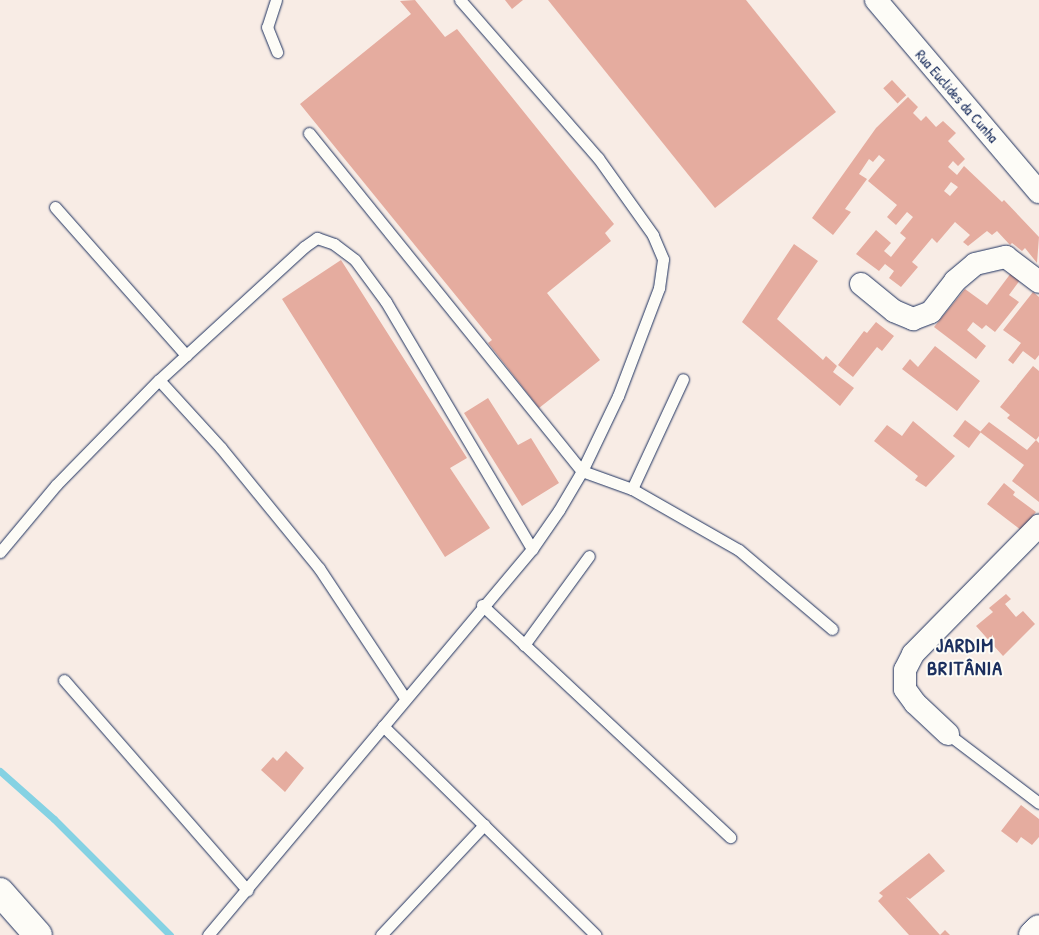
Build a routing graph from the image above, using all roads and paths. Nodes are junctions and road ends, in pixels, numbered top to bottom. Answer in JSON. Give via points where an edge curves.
{"nodes":[{"id":1,"x":276,"y":0,"type":"edge"},
{"id":2,"x":460,"y":0,"type":"edge"},
{"id":3,"x":876,"y":0,"type":"edge"},
{"id":4,"x":277,"y":52,"type":"dead end"},
{"id":5,"x":309,"y":134,"type":"dead end"},
{"id":6,"x":1039,"y":192,"type":"edge"},
{"id":7,"x":55,"y":207,"type":"dead end"},
{"id":8,"x":1039,"y":282,"type":"edge"},
{"id":9,"x":861,"y":284,"type":"dead end"},
{"id":10,"x":186,"y":355,"type":"junction"},
{"id":11,"x":683,"y":379,"type":"dead end"},
{"id":12,"x":159,"y":380,"type":"junction"},
{"id":13,"x":582,"y":471,"type":"junction"},
{"id":14,"x":632,"y":489,"type":"junction"},
{"id":15,"x":1039,"y":526,"type":"edge"},
{"id":16,"x":532,"y":549,"type":"junction"},
{"id":17,"x":0,"y":552,"type":"edge"},
{"id":18,"x":589,"y":556,"type":"dead end"},
{"id":19,"x":482,"y":605,"type":"junction"},
{"id":20,"x":832,"y":628,"type":"dead end"},
{"id":21,"x":524,"y":645,"type":"junction"},
{"id":22,"x":64,"y":680,"type":"dead end"},
{"id":23,"x":405,"y":698,"type":"junction"},
{"id":24,"x":383,"y":726,"type":"junction"},
{"id":25,"x":948,"y":734,"type":"joint"},
{"id":26,"x":1039,"y":803,"type":"edge"},
{"id":27,"x":484,"y":825,"type":"junction"},
{"id":28,"x":730,"y":837,"type":"dead end"},
{"id":29,"x":247,"y":890,"type":"junction"},
{"id":30,"x":0,"y":892,"type":"edge"},
{"id":31,"x":1039,"y":929,"type":"edge"},
{"id":32,"x":38,"y":935,"type":"edge"},
{"id":33,"x":208,"y":935,"type":"edge"},
{"id":34,"x":380,"y":935,"type":"edge"},
{"id":35,"x":596,"y":935,"type":"edge"},
{"id":36,"x":1033,"y":935,"type":"edge"}],
"edges":[{"from":1,"to":4,"type":"lane","via":[[267,27]]},
{"from":2,"to":13,"type":"lane","via":[[598,158],[653,235],[663,259],[659,288],[625,378]]},
{"from":3,"to":6,"type":"street","name":"Rua Euclides da Cunha"},
{"from":5,"to":13,"type":"lane"},
{"from":7,"to":10,"type":"lane"},
{"from":8,"to":9,"type":"street","via":[[1006,257],[975,264],[955,282],[931,312],[913,319],[894,311]]},
{"from":10,"to":12,"type":"lane"},
{"from":10,"to":16,"type":"lane","via":[[304,247],[317,238],[334,244],[355,260],[386,302]]},
{"from":11,"to":14,"type":"lane"},
{"from":12,"to":17,"type":"lane","via":[[56,485]]},
{"from":12,"to":23,"type":"lane","via":[[221,448],[319,568]]},
{"from":13,"to":14,"type":"lane"},
{"from":13,"to":16,"type":"lane"},
{"from":14,"to":20,"type":"lane","via":[[739,550]]},
{"from":15,"to":25,"type":"street","via":[[913,654],[905,670],[905,689],[914,703]]},
{"from":16,"to":19,"type":"lane"},
{"from":18,"to":21,"type":"lane"},
{"from":19,"to":21,"type":"lane"},
{"from":19,"to":23,"type":"lane"},
{"from":21,"to":28,"type":"lane"},
{"from":22,"to":29,"type":"lane"},
{"from":23,"to":24,"type":"lane"},
{"from":24,"to":27,"type":"lane"},
{"from":24,"to":29,"type":"lane"},
{"from":25,"to":26,"type":"lane"},
{"from":27,"to":34,"type":"lane"},
{"from":27,"to":35,"type":"lane"},
{"from":29,"to":33,"type":"lane"},
{"from":30,"to":32,"type":"main road"},
{"from":31,"to":36,"type":"main road"}]}
